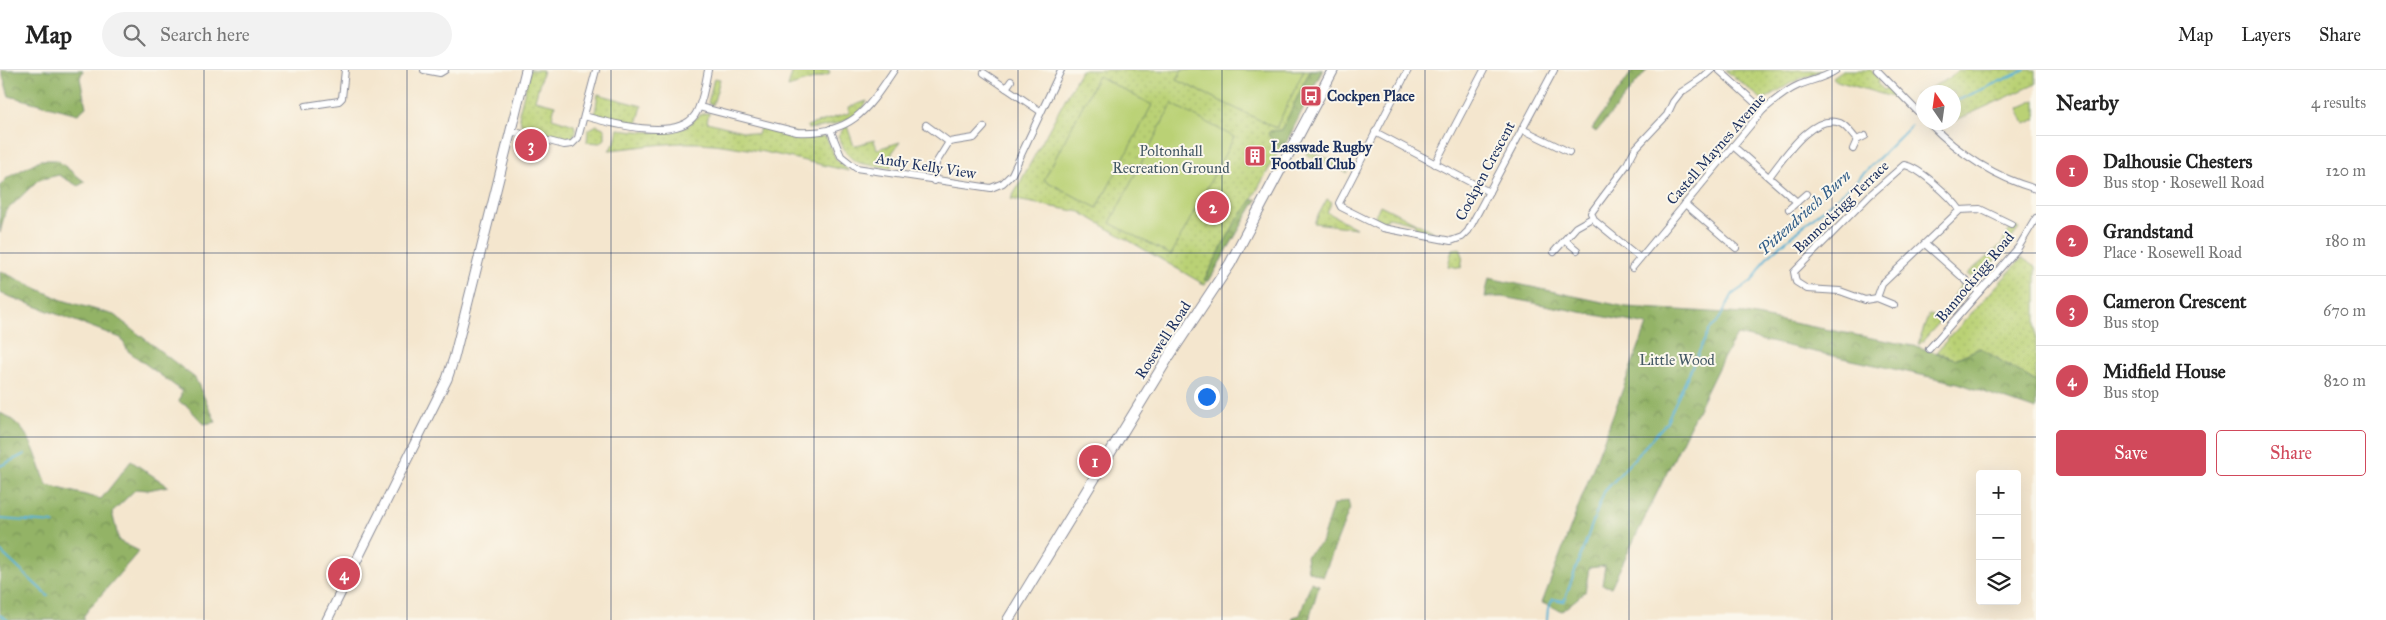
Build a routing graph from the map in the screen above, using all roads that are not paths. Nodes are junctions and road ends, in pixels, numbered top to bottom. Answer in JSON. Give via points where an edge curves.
{"nodes":[{"id":1,"x":344,"y":70,"type":"edge"},
{"id":2,"x":424,"y":70,"type":"edge"},
{"id":3,"x":445,"y":70,"type":"edge"},
{"id":4,"x":526,"y":70,"type":"edge"},
{"id":5,"x":596,"y":70,"type":"edge"},
{"id":6,"x":708,"y":70,"type":"edge"},
{"id":7,"x":894,"y":70,"type":"edge"},
{"id":8,"x":1061,"y":70,"type":"edge"},
{"id":9,"x":1333,"y":70,"type":"edge"},
{"id":10,"x":1408,"y":70,"type":"edge"},
{"id":11,"x":1484,"y":70,"type":"edge"},
{"id":12,"x":1554,"y":70,"type":"edge"},
{"id":13,"x":1711,"y":70,"type":"edge"},
{"id":14,"x":1719,"y":70,"type":"edge"},
{"id":15,"x":1836,"y":70,"type":"edge"},
{"id":16,"x":1876,"y":70,"type":"edge"},
{"id":17,"x":984,"y":73,"type":"dead end"},
{"id":18,"x":1011,"y":81,"type":"dead end"},
{"id":19,"x":1006,"y":88,"type":"junction"},
{"id":20,"x":306,"y":106,"type":"dead end"},
{"id":21,"x":699,"y":106,"type":"junction"},
{"id":22,"x":1763,"y":110,"type":"junction"},
{"id":23,"x":1916,"y":110,"type":"edge"},
{"id":24,"x":1040,"y":111,"type":"junction"},
{"id":25,"x":584,"y":116,"type":"junction"},
{"id":26,"x":926,"y":125,"type":"dead end"},
{"id":27,"x":984,"y":127,"type":"dead end"},
{"id":28,"x":830,"y":129,"type":"junction"},
{"id":29,"x":1522,"y":129,"type":"junction"},
{"id":30,"x":1937,"y":130,"type":"edge"},
{"id":31,"x":511,"y":131,"type":"junction"},
{"id":32,"x":1375,"y":132,"type":"junction"},
{"id":33,"x":1866,"y":136,"type":"dead end"},
{"id":34,"x":1857,"y":140,"type":"junction"},
{"id":35,"x":949,"y":142,"type":"junction"},
{"id":36,"x":1733,"y":146,"type":"junction"},
{"id":37,"x":1853,"y":149,"type":"dead end"},
{"id":38,"x":1569,"y":152,"type":"dead end"},
{"id":39,"x":1435,"y":164,"type":"junction"},
{"id":40,"x":1769,"y":177,"type":"junction"},
{"id":41,"x":934,"y":181,"type":"junction"},
{"id":42,"x":2036,"y":189,"type":"edge"},
{"id":43,"x":1489,"y":192,"type":"junction"},
{"id":44,"x":1806,"y":194,"type":"dead end"},
{"id":45,"x":1797,"y":202,"type":"junction"},
{"id":46,"x":1685,"y":204,"type":"junction"},
{"id":47,"x":1789,"y":209,"type":"dead end"},
{"id":48,"x":1960,"y":210,"type":"junction"},
{"id":49,"x":1592,"y":218,"type":"junction"},
{"id":50,"x":1997,"y":218,"type":"junction"},
{"id":51,"x":2036,"y":218,"type":"edge"},
{"id":52,"x":2011,"y":224,"type":"dead end"},
{"id":53,"x":1995,"y":225,"type":"dead end"},
{"id":54,"x":1565,"y":240,"type":"junction"},
{"id":55,"x":1925,"y":244,"type":"junction"},
{"id":56,"x":1736,"y":248,"type":"dead end"},
{"id":57,"x":1577,"y":250,"type":"dead end"},
{"id":58,"x":1554,"y":252,"type":"dead end"},
{"id":59,"x":1640,"y":258,"type":"junction"},
{"id":60,"x":1632,"y":268,"type":"dead end"},
{"id":61,"x":1979,"y":292,"type":"junction"},
{"id":62,"x":1874,"y":299,"type":"junction"},
{"id":63,"x":1894,"y":305,"type":"dead end"},
{"id":64,"x":1948,"y":328,"type":"junction"},
{"id":65,"x":1954,"y":333,"type":"dead end"},
{"id":66,"x":1929,"y":349,"type":"dead end"},
{"id":67,"x":327,"y":620,"type":"edge"},
{"id":68,"x":1008,"y":620,"type":"edge"}],
"edges":[{"from":1,"to":20,"type":"street","via":[[339,101]]},
{"from":2,"to":3,"type":"street","via":[[440,73]]},
{"from":4,"to":31,"type":"street"},
{"from":5,"to":25,"type":"street"},
{"from":6,"to":21,"type":"street"},
{"from":7,"to":28,"type":"street","via":[[868,109],[851,121]]},
{"from":8,"to":24,"type":"street","name":"Andy Kelly View"},
{"from":9,"to":68,"type":"main road","name":"Rosewell Road","via":[[1230,264],[1169,356]]},
{"from":10,"to":32,"type":"street"},
{"from":11,"to":39,"type":"street"},
{"from":12,"to":29,"type":"street","name":"Cockpen Crescent"},
{"from":13,"to":49,"type":"street","via":[[1680,93],[1667,115],[1635,149],[1626,166],[1593,208]]},
{"from":14,"to":22,"type":"street"},
{"from":15,"to":22,"type":"street","name":"Castell Maynes Avenue","via":[[1797,86]]},
{"from":16,"to":23,"type":"street"},
{"from":17,"to":19,"type":"street"},
{"from":18,"to":19,"type":"street"},
{"from":19,"to":24,"type":"street"},
{"from":21,"to":25,"type":"street","via":[[691,120],[685,123],[651,129],[622,126]]},
{"from":21,"to":28,"type":"street","via":[[797,132]]},
{"from":22,"to":36,"type":"street","name":"Castell Maynes Avenue"},
{"from":24,"to":41,"type":"street","name":"Andy Kelly View","via":[[1012,174],[1003,183],[982,188]]},
{"from":25,"to":31,"type":"street","via":[[578,138],[568,145]]},
{"from":26,"to":35,"type":"street"},
{"from":27,"to":35,"type":"street","via":[[974,138]]},
{"from":28,"to":41,"type":"street","name":"Andy Kelly View","via":[[841,156],[850,165]]},
{"from":29,"to":38,"type":"street"},
{"from":29,"to":43,"type":"street","name":"Cockpen Crescent"},
{"from":30,"to":42,"type":"street","via":[[1965,155],[1996,174]]},
{"from":31,"to":67,"type":"street","via":[[447,379]]},
{"from":32,"to":39,"type":"street"},
{"from":32,"to":43,"type":"street","name":"Cockpen Crescent","via":[[1339,203],[1341,207],[1383,228],[1451,241],[1459,240],[1468,231]]},
{"from":33,"to":34,"type":"street"},
{"from":34,"to":37,"type":"street"},
{"from":34,"to":40,"type":"street","via":[[1840,123],[1821,123],[1808,131]]},
{"from":35,"to":41,"type":"street","via":[[936,163]]},
{"from":36,"to":40,"type":"street"},
{"from":36,"to":46,"type":"street","name":"Castell Maynes Avenue"},
{"from":39,"to":43,"type":"street"},
{"from":40,"to":45,"type":"street"},
{"from":44,"to":45,"type":"street"},
{"from":45,"to":47,"type":"street"},
{"from":46,"to":56,"type":"street"},
{"from":46,"to":59,"type":"street","name":"Castell Maynes Avenue"},
{"from":48,"to":50,"type":"street","via":[[1980,209]]},
{"from":48,"to":55,"type":"street"},
{"from":48,"to":62,"type":"street","name":"Bannockrigg Terrace","via":[[1920,173],[1904,165],[1797,268],[1794,277],[1802,286]]},
{"from":49,"to":54,"type":"street","via":[[1576,227]]},
{"from":49,"to":59,"type":"street"},
{"from":50,"to":52,"type":"street"},
{"from":50,"to":53,"type":"street"},
{"from":51,"to":61,"type":"street","name":"Bannockrigg Road","via":[[2018,248]]},
{"from":54,"to":57,"type":"street"},
{"from":54,"to":58,"type":"street"},
{"from":55,"to":61,"type":"street"},
{"from":55,"to":62,"type":"street","via":[[1882,284]]},
{"from":59,"to":60,"type":"street","name":"Castell Maynes Avenue"},
{"from":61,"to":64,"type":"street","name":"Bannockrigg Road"},
{"from":62,"to":63,"type":"street"},
{"from":64,"to":65,"type":"street"},
{"from":64,"to":66,"type":"street","name":"Bannockrigg Road"}]}
